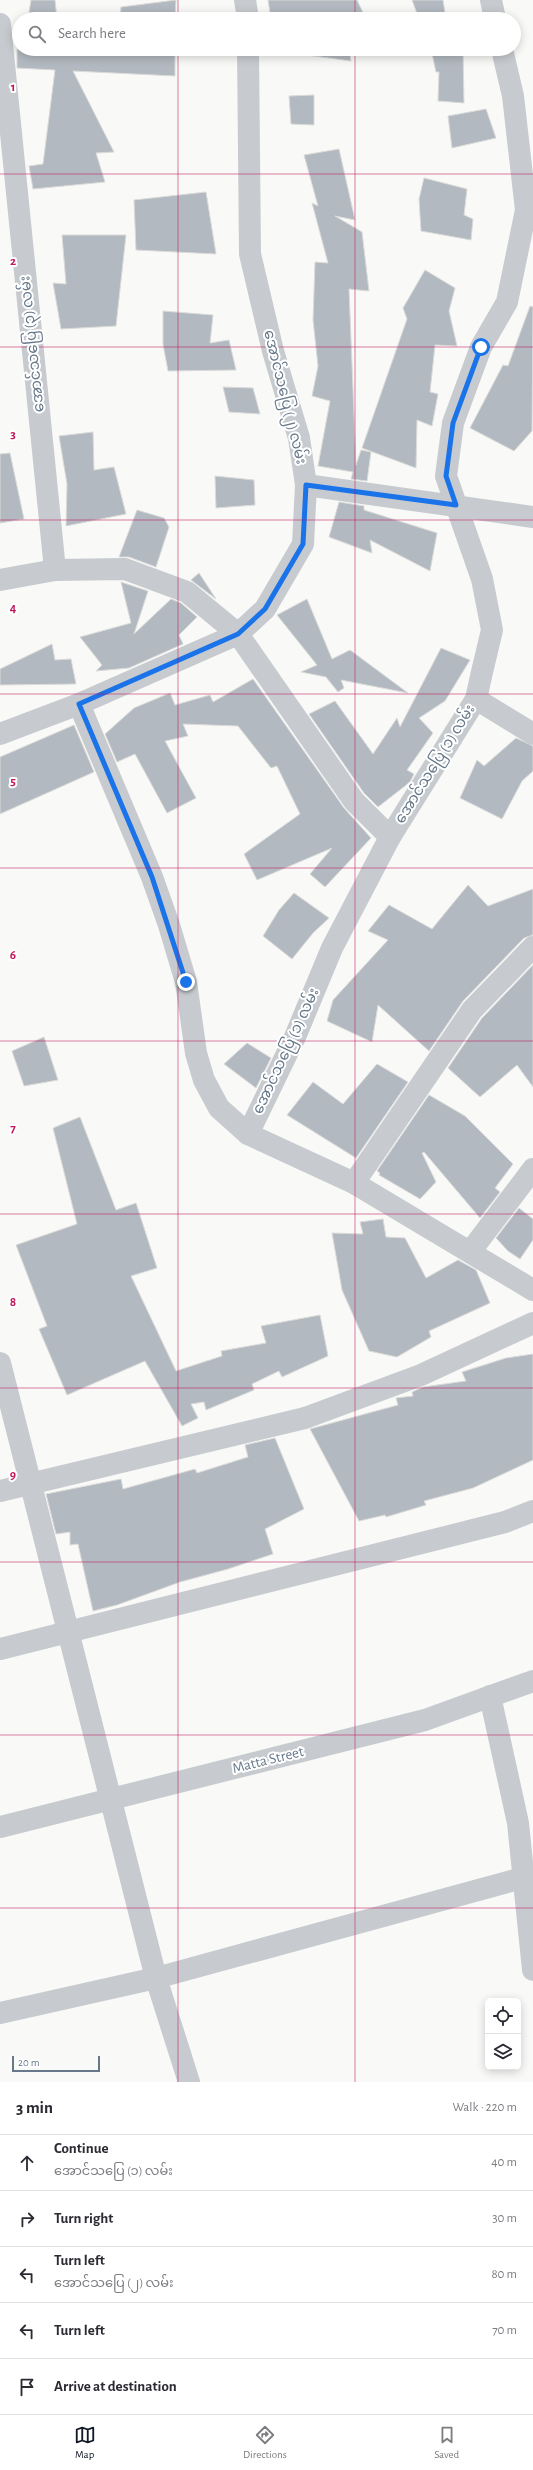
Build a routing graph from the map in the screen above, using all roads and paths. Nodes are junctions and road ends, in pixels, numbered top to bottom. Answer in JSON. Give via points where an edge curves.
{"nodes":[{"id":1,"x":245,"y":0,"type":"edge"},
{"id":2,"x":491,"y":0,"type":"edge"},
{"id":3,"x":247,"y":12,"type":"edge"},
{"id":4,"x":494,"y":12,"type":"edge"},
{"id":5,"x":0,"y":24,"type":"edge"},
{"id":6,"x":248,"y":56,"type":"edge"},
{"id":7,"x":504,"y":56,"type":"edge"},
{"id":8,"x":306,"y":485,"type":"junction"},
{"id":9,"x":456,"y":505,"type":"junction"},
{"id":10,"x":533,"y":517,"type":"edge"},
{"id":11,"x":55,"y":570,"type":"junction"},
{"id":12,"x":0,"y":580,"type":"edge"},
{"id":13,"x":238,"y":634,"type":"junction"},
{"id":14,"x":476,"y":699,"type":"junction"},
{"id":15,"x":79,"y":704,"type":"junction"},
{"id":16,"x":0,"y":734,"type":"edge"},
{"id":17,"x":533,"y":734,"type":"edge"},
{"id":18,"x":390,"y":837,"type":"junction"},
{"id":19,"x":533,"y":947,"type":"edge"},
{"id":20,"x":248,"y":1134,"type":"junction"},
{"id":21,"x":533,"y":1169,"type":"edge"},
{"id":22,"x":354,"y":1183,"type":"junction"},
{"id":23,"x":470,"y":1252,"type":"junction"},
{"id":24,"x":533,"y":1290,"type":"edge"},
{"id":25,"x":533,"y":1322,"type":"edge"},
{"id":26,"x":0,"y":1363,"type":"edge"},
{"id":27,"x":32,"y":1484,"type":"junction"},
{"id":28,"x":0,"y":1491,"type":"edge"},
{"id":29,"x":533,"y":1511,"type":"edge"},
{"id":30,"x":69,"y":1631,"type":"junction"},
{"id":31,"x":0,"y":1649,"type":"edge"},
{"id":32,"x":533,"y":1681,"type":"edge"},
{"id":33,"x":490,"y":1696,"type":"junction"},
{"id":34,"x":112,"y":1801,"type":"junction"},
{"id":35,"x":0,"y":1827,"type":"edge"},
{"id":36,"x":522,"y":1878,"type":"junction"},
{"id":37,"x":533,"y":1970,"type":"edge"},
{"id":38,"x":156,"y":1978,"type":"junction"},
{"id":39,"x":0,"y":2013,"type":"edge"},
{"id":40,"x":188,"y":2082,"type":"edge"}],
"edges":[{"from":1,"to":3,"type":"street"},
{"from":2,"to":4,"type":"street"},
{"from":5,"to":11,"type":"street","name":"အောင်သပြေ (၃) လမ်း"},
{"from":6,"to":8,"type":"street","name":"အောင်သပြေ (၂) လမ်း","via":[[250,254],[273,351],[299,438]]},
{"from":7,"to":9,"type":"street","name":"အောင်သပြေ (၁) လမ်း","via":[[513,96],[526,210],[507,302],[481,347],[453,423],[446,476]]},
{"from":8,"to":9,"type":"street"},
{"from":8,"to":13,"type":"street","name":"အောင်သပြေ (၂) လမ်း","via":[[303,544],[265,609]]},
{"from":9,"to":10,"type":"street"},
{"from":9,"to":14,"type":"street","name":"အောင်သပြေ (၁) လမ်း","via":[[482,579],[492,630]]},
{"from":11,"to":12,"type":"street"},
{"from":11,"to":13,"type":"street","via":[[125,569],[187,592]]},
{"from":13,"to":15,"type":"street","name":"အောင်သပြေ (၂) လမ်း"},
{"from":13,"to":18,"type":"street","via":[[354,801]]},
{"from":14,"to":17,"type":"street"},
{"from":14,"to":18,"type":"street","name":"အောင်သပြေ (၁) လမ်း"},
{"from":15,"to":16,"type":"street","name":"အောင်သပြေ (၂) လမ်း"},
{"from":15,"to":20,"type":"street","via":[[152,877],[169,925],[186,982],[196,1053],[204,1080],[219,1108]]},
{"from":18,"to":20,"type":"street","name":"အောင်သပြေ (၁) လမ်း","via":[[332,948],[295,1037]]},
{"from":19,"to":22,"type":"street","via":[[472,1010]]},
{"from":20,"to":22,"type":"street"},
{"from":21,"to":23,"type":"street"},
{"from":22,"to":23,"type":"street"},
{"from":23,"to":24,"type":"street"},
{"from":25,"to":27,"type":"street","via":[[421,1375],[305,1418]]},
{"from":26,"to":27,"type":"street"},
{"from":27,"to":28,"type":"street"},
{"from":27,"to":30,"type":"street"},
{"from":29,"to":30,"type":"street","via":[[505,1522]]},
{"from":30,"to":31,"type":"street"},
{"from":30,"to":34,"type":"street"},
{"from":32,"to":33,"type":"street","name":"Matta Street"},
{"from":33,"to":34,"type":"street","name":"Matta Street","via":[[425,1720]]},
{"from":33,"to":36,"type":"street","via":[[518,1823]]},
{"from":34,"to":35,"type":"street","name":"Matta Street"},
{"from":34,"to":38,"type":"street"},
{"from":36,"to":37,"type":"street"},
{"from":36,"to":38,"type":"street"},
{"from":38,"to":39,"type":"street"},
{"from":38,"to":40,"type":"street"}]}
